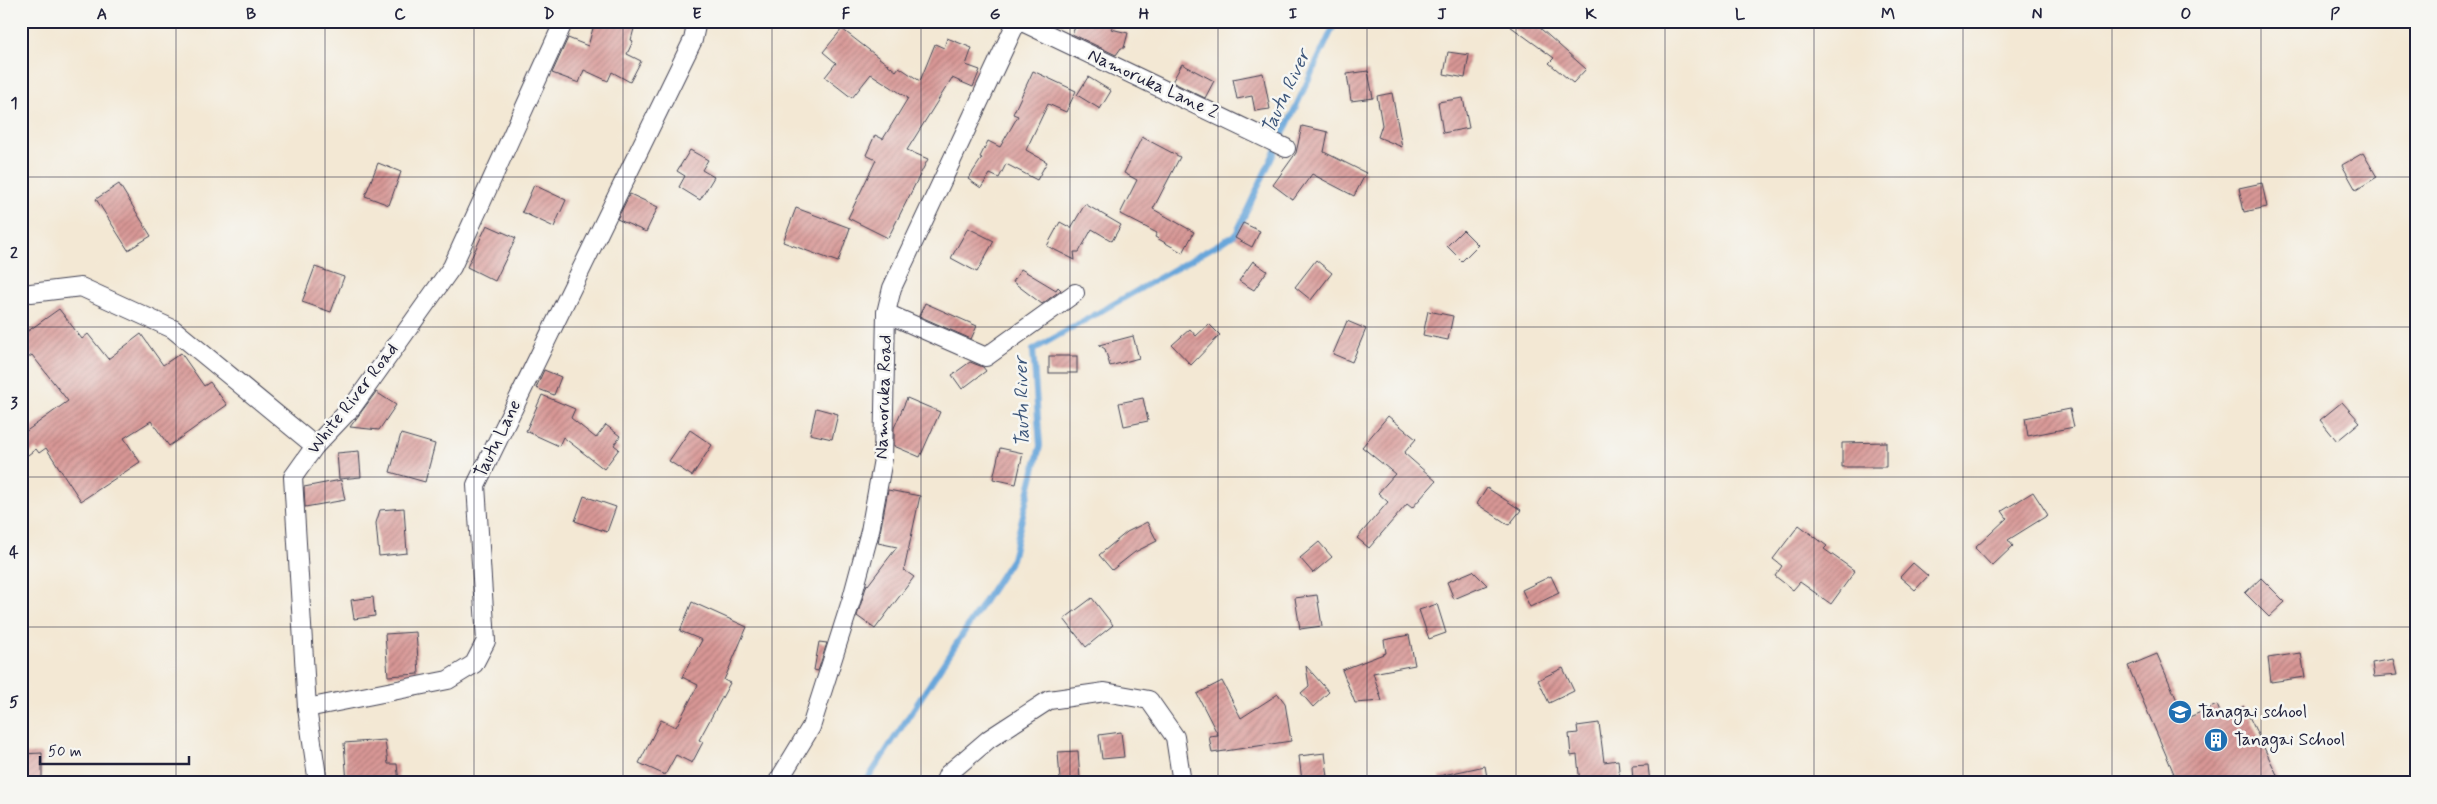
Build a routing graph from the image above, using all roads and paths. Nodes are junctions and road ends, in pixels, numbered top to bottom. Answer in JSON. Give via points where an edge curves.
{"nodes":[{"id":1,"x":564,"y":21,"type":"edge"},
{"id":2,"x":698,"y":21,"type":"edge"},
{"id":3,"x":1019,"y":21,"type":"edge"},
{"id":4,"x":1286,"y":148,"type":"dead end"},
{"id":5,"x":31,"y":293,"type":"dead end"},
{"id":6,"x":1075,"y":293,"type":"dead end"},
{"id":7,"x":886,"y":313,"type":"junction"},
{"id":8,"x":315,"y":446,"type":"junction"},
{"id":9,"x":306,"y":708,"type":"junction"},
{"id":10,"x":318,"y":783,"type":"edge"},
{"id":11,"x":776,"y":783,"type":"edge"},
{"id":12,"x":944,"y":783,"type":"edge"},
{"id":13,"x":1182,"y":783,"type":"edge"}],
"edges":[{"from":1,"to":8,"type":"street","name":"White River Road","via":[[452,267],[353,406]]},
{"from":2,"to":9,"type":"street","name":"Tautu Lane","via":[[694,40],[639,155],[476,485],[486,641],[474,664],[448,680]]},
{"from":3,"to":4,"type":"street","name":"Namoruka Lane 2"},
{"from":3,"to":7,"type":"street","name":"Namoruka Road","via":[[897,278]]},
{"from":5,"to":8,"type":"street","via":[[81,286],[173,328]]},
{"from":6,"to":7,"type":"street","via":[[986,357]]},
{"from":7,"to":11,"type":"street","name":"Namoruka Road","via":[[883,459],[870,531],[811,727]]},
{"from":8,"to":9,"type":"street","name":"White River Road","via":[[293,477]]},
{"from":9,"to":10,"type":"street","name":"White River Road"},
{"from":12,"to":13,"type":"street","via":[[948,774],[989,739],[1049,700],[1105,692],[1149,700],[1175,737]]}]}
